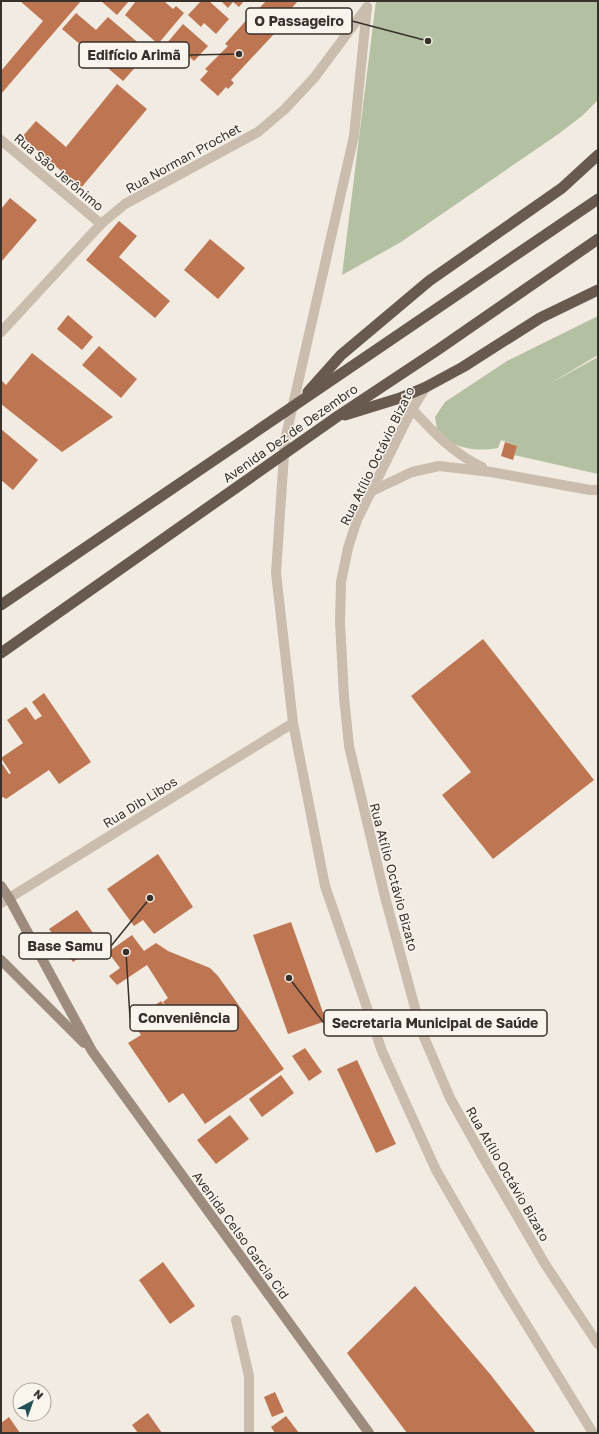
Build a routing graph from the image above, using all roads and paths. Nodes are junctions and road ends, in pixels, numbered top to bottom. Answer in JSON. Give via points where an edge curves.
{"nodes":[{"id":1,"x":367,"y":4,"type":"edge"},
{"id":2,"x":1,"y":140,"type":"edge"},
{"id":3,"x":598,"y":155,"type":"edge"},
{"id":4,"x":598,"y":199,"type":"edge"},
{"id":5,"x":101,"y":224,"type":"junction"},
{"id":6,"x":598,"y":239,"type":"edge"},
{"id":7,"x":598,"y":290,"type":"edge"},
{"id":8,"x":1,"y":332,"type":"edge"},
{"id":9,"x":426,"y":387,"type":"junction"},
{"id":10,"x":296,"y":405,"type":"junction"},
{"id":11,"x":412,"y":410,"type":"junction"},
{"id":12,"x":333,"y":419,"type":"junction"},
{"id":13,"x":491,"y":472,"type":"junction"},
{"id":14,"x":598,"y":490,"type":"edge"},
{"id":15,"x":372,"y":491,"type":"junction"},
{"id":16,"x":1,"y":605,"type":"edge"},
{"id":17,"x":1,"y":653,"type":"edge"},
{"id":18,"x":293,"y":724,"type":"junction"},
{"id":19,"x":1,"y":886,"type":"edge"},
{"id":20,"x":5,"y":901,"type":"edge"},
{"id":21,"x":1,"y":960,"type":"edge"},
{"id":22,"x":92,"y":1051,"type":"junction"},
{"id":23,"x":236,"y":1320,"type":"dead end"},
{"id":24,"x":598,"y":1344,"type":"edge"},
{"id":25,"x":249,"y":1433,"type":"edge"},
{"id":26,"x":369,"y":1433,"type":"edge"},
{"id":27,"x":593,"y":1433,"type":"edge"}],
"edges":[{"from":1,"to":5,"type":"street","name":"Rua Norman Prochet","via":[[314,78],[285,109],[258,132],[125,204]]},
{"from":1,"to":18,"type":"street","via":[[354,136],[285,440],[276,573]]},
{"from":2,"to":5,"type":"street","name":"Rua São Jerônimo"},
{"from":3,"to":10,"type":"highway","via":[[562,188],[429,281],[341,356]]},
{"from":4,"to":10,"type":"highway","name":"Avenida Dez de Dezembro"},
{"from":5,"to":8,"type":"street","name":"Rua Norman Prochet"},
{"from":6,"to":12,"type":"highway","name":"Avenida Dez de Dezembro"},
{"from":7,"to":9,"type":"highway","via":[[540,318],[463,367]]},
{"from":9,"to":11,"type":"street","name":"Rua Atílio Octávio Bizato"},
{"from":9,"to":12,"type":"highway"},
{"from":10,"to":16,"type":"highway","name":"Avenida Dez de Dezembro"},
{"from":11,"to":13,"type":"street","via":[[439,438],[469,461]]},
{"from":11,"to":15,"type":"street","name":"Rua Atílio Octávio Bizato"},
{"from":12,"to":17,"type":"highway","name":"Avenida Dez de Dezembro"},
{"from":13,"to":14,"type":"street"},
{"from":13,"to":15,"type":"street","via":[[439,466],[412,472]]},
{"from":15,"to":24,"type":"street","name":"Rua Atílio Octávio Bizato","via":[[357,520],[343,576],[340,622],[349,746],[385,897],[421,1030],[450,1098],[545,1264]]},
{"from":18,"to":20,"type":"street","name":"Rua Dib Libos"},
{"from":18,"to":27,"type":"street","via":[[325,886],[382,1051],[436,1170],[504,1288]]},
{"from":19,"to":20,"type":"main road","name":"Avenida Celso Garcia Cid"},
{"from":20,"to":22,"type":"main road","name":"Avenida Celso Garcia Cid"},
{"from":21,"to":22,"type":"main road","name":"Avenida Celso Garcia Cid"},
{"from":22,"to":26,"type":"main road","name":"Avenida Celso Garcia Cid"},
{"from":23,"to":25,"type":"street","via":[[249,1376]]}]}
